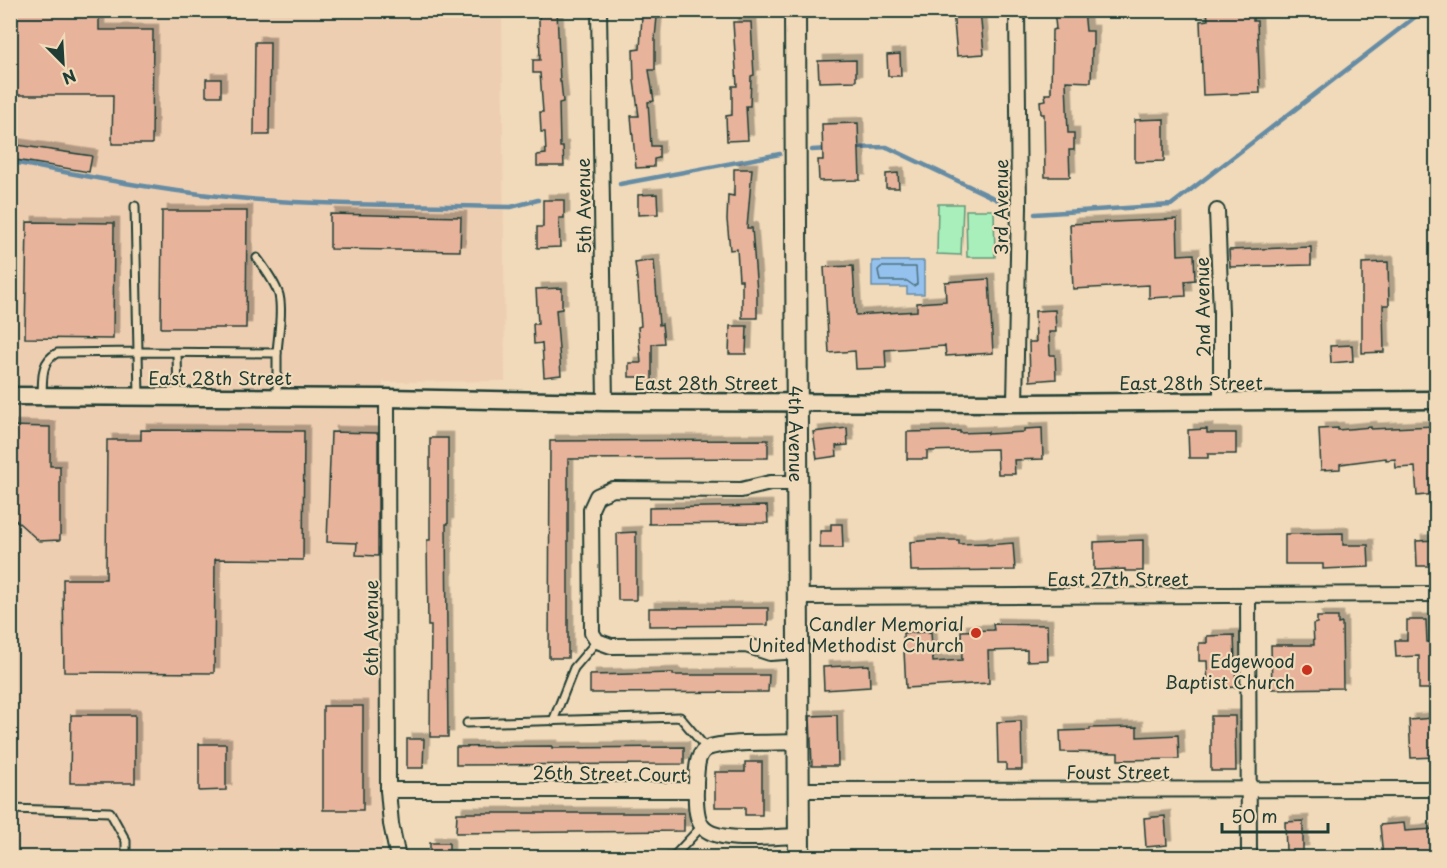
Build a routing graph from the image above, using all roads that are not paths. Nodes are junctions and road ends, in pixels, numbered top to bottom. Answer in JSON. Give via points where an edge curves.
{"nodes":[{"id":1,"x":599,"y":10,"type":"edge"},
{"id":2,"x":795,"y":10,"type":"edge"},
{"id":3,"x":1017,"y":10,"type":"edge"},
{"id":4,"x":135,"y":206,"type":"dead end"},
{"id":5,"x":1217,"y":211,"type":"dead end"},
{"id":6,"x":257,"y":258,"type":"dead end"},
{"id":7,"x":138,"y":352,"type":"junction"},
{"id":8,"x":177,"y":352,"type":"junction"},
{"id":9,"x":277,"y":353,"type":"junction"},
{"id":10,"x":10,"y":396,"type":"edge"},
{"id":11,"x":42,"y":396,"type":"junction"},
{"id":12,"x":139,"y":396,"type":"junction"},
{"id":13,"x":178,"y":397,"type":"junction"},
{"id":14,"x":277,"y":397,"type":"junction"},
{"id":15,"x":387,"y":398,"type":"junction"},
{"id":16,"x":1437,"y":400,"type":"edge"},
{"id":17,"x":605,"y":402,"type":"junction"},
{"id":18,"x":798,"y":402,"type":"junction"},
{"id":19,"x":1221,"y":402,"type":"junction"},
{"id":20,"x":1015,"y":403,"type":"junction"},
{"id":21,"x":798,"y":483,"type":"junction"},
{"id":22,"x":1437,"y":594,"type":"edge"},
{"id":23,"x":1248,"y":596,"type":"junction"},
{"id":24,"x":799,"y":597,"type":"junction"},
{"id":25,"x":597,"y":641,"type":"junction"},
{"id":26,"x":799,"y":651,"type":"junction"},
{"id":27,"x":553,"y":721,"type":"junction"},
{"id":28,"x":467,"y":723,"type":"dead end"},
{"id":29,"x":799,"y":742,"type":"junction"},
{"id":30,"x":706,"y":748,"type":"junction"},
{"id":31,"x":1248,"y":789,"type":"junction"},
{"id":32,"x":1437,"y":789,"type":"edge"},
{"id":33,"x":388,"y":790,"type":"junction"},
{"id":34,"x":696,"y":790,"type":"junction"},
{"id":35,"x":799,"y":790,"type":"junction"},
{"id":36,"x":10,"y":809,"type":"edge"},
{"id":37,"x":702,"y":826,"type":"junction"},
{"id":38,"x":799,"y":836,"type":"junction"},
{"id":39,"x":126,"y":858,"type":"edge"},
{"id":40,"x":398,"y":858,"type":"edge"},
{"id":41,"x":665,"y":858,"type":"edge"},
{"id":42,"x":799,"y":858,"type":"edge"},
{"id":43,"x":1249,"y":858,"type":"edge"}],
"edges":[{"from":1,"to":17,"type":"street","name":"5th Avenue"},
{"from":2,"to":18,"type":"main road","name":"4th Avenue"},
{"from":3,"to":20,"type":"street","name":"3rd Avenue","via":[[1019,207]]},
{"from":4,"to":7,"type":"lane"},
{"from":5,"to":19,"type":"street","name":"2nd Avenue"},
{"from":6,"to":9,"type":"lane","via":[[279,296]]},
{"from":7,"to":8,"type":"lane"},
{"from":7,"to":11,"type":"lane","via":[[57,353],[45,364]]},
{"from":7,"to":12,"type":"lane"},
{"from":8,"to":9,"type":"lane"},
{"from":8,"to":13,"type":"lane"},
{"from":9,"to":14,"type":"lane"},
{"from":10,"to":11,"type":"street","name":"East 28th Street"},
{"from":11,"to":12,"type":"street","name":"East 28th Street"},
{"from":12,"to":13,"type":"street","name":"East 28th Street"},
{"from":13,"to":14,"type":"street","name":"East 28th Street"},
{"from":14,"to":15,"type":"street","name":"East 28th Street"},
{"from":15,"to":17,"type":"street","name":"East 28th Street"},
{"from":15,"to":33,"type":"street","name":"6th Avenue"},
{"from":16,"to":19,"type":"street","name":"East 28th Street"},
{"from":17,"to":18,"type":"street","name":"East 28th Street"},
{"from":18,"to":20,"type":"street","name":"East 28th Street"},
{"from":18,"to":21,"type":"main road","name":"4th Avenue"},
{"from":19,"to":20,"type":"street","name":"East 28th Street"},
{"from":21,"to":24,"type":"main road","name":"4th Avenue"},
{"from":21,"to":25,"type":"street","via":[[770,483],[741,490],[613,489],[597,496],[591,509],[592,633]]},
{"from":22,"to":23,"type":"street","name":"East 27th Street"},
{"from":23,"to":24,"type":"street","name":"East 27th Street"},
{"from":23,"to":31,"type":"street"},
{"from":24,"to":26,"type":"main road","name":"4th Avenue"},
{"from":25,"to":26,"type":"street","via":[[611,646],[746,645],[770,653]]},
{"from":25,"to":27,"type":"lane","via":[[574,668]]},
{"from":26,"to":29,"type":"main road","name":"4th Avenue"},
{"from":27,"to":28,"type":"lane"},
{"from":27,"to":30,"type":"lane","via":[[680,717]]},
{"from":29,"to":30,"type":"street","via":[[720,744]]},
{"from":29,"to":35,"type":"main road","name":"4th Avenue"},
{"from":30,"to":34,"type":"street","via":[[699,758]]},
{"from":31,"to":32,"type":"street","name":"Foust Street"},
{"from":31,"to":35,"type":"street","name":"Foust Street"},
{"from":31,"to":43,"type":"street"},
{"from":33,"to":34,"type":"street","name":"26th Street Court"},
{"from":33,"to":40,"type":"street","name":"6th Avenue"},
{"from":34,"to":37,"type":"street","name":"26th Street Court"},
{"from":35,"to":38,"type":"main road","name":"4th Avenue"},
{"from":36,"to":39,"type":"lane","via":[[110,812],[126,841]]},
{"from":37,"to":38,"type":"street","via":[[727,838]]},
{"from":37,"to":41,"type":"lane","via":[[675,855]]},
{"from":38,"to":42,"type":"main road","name":"4th Avenue"}]}
